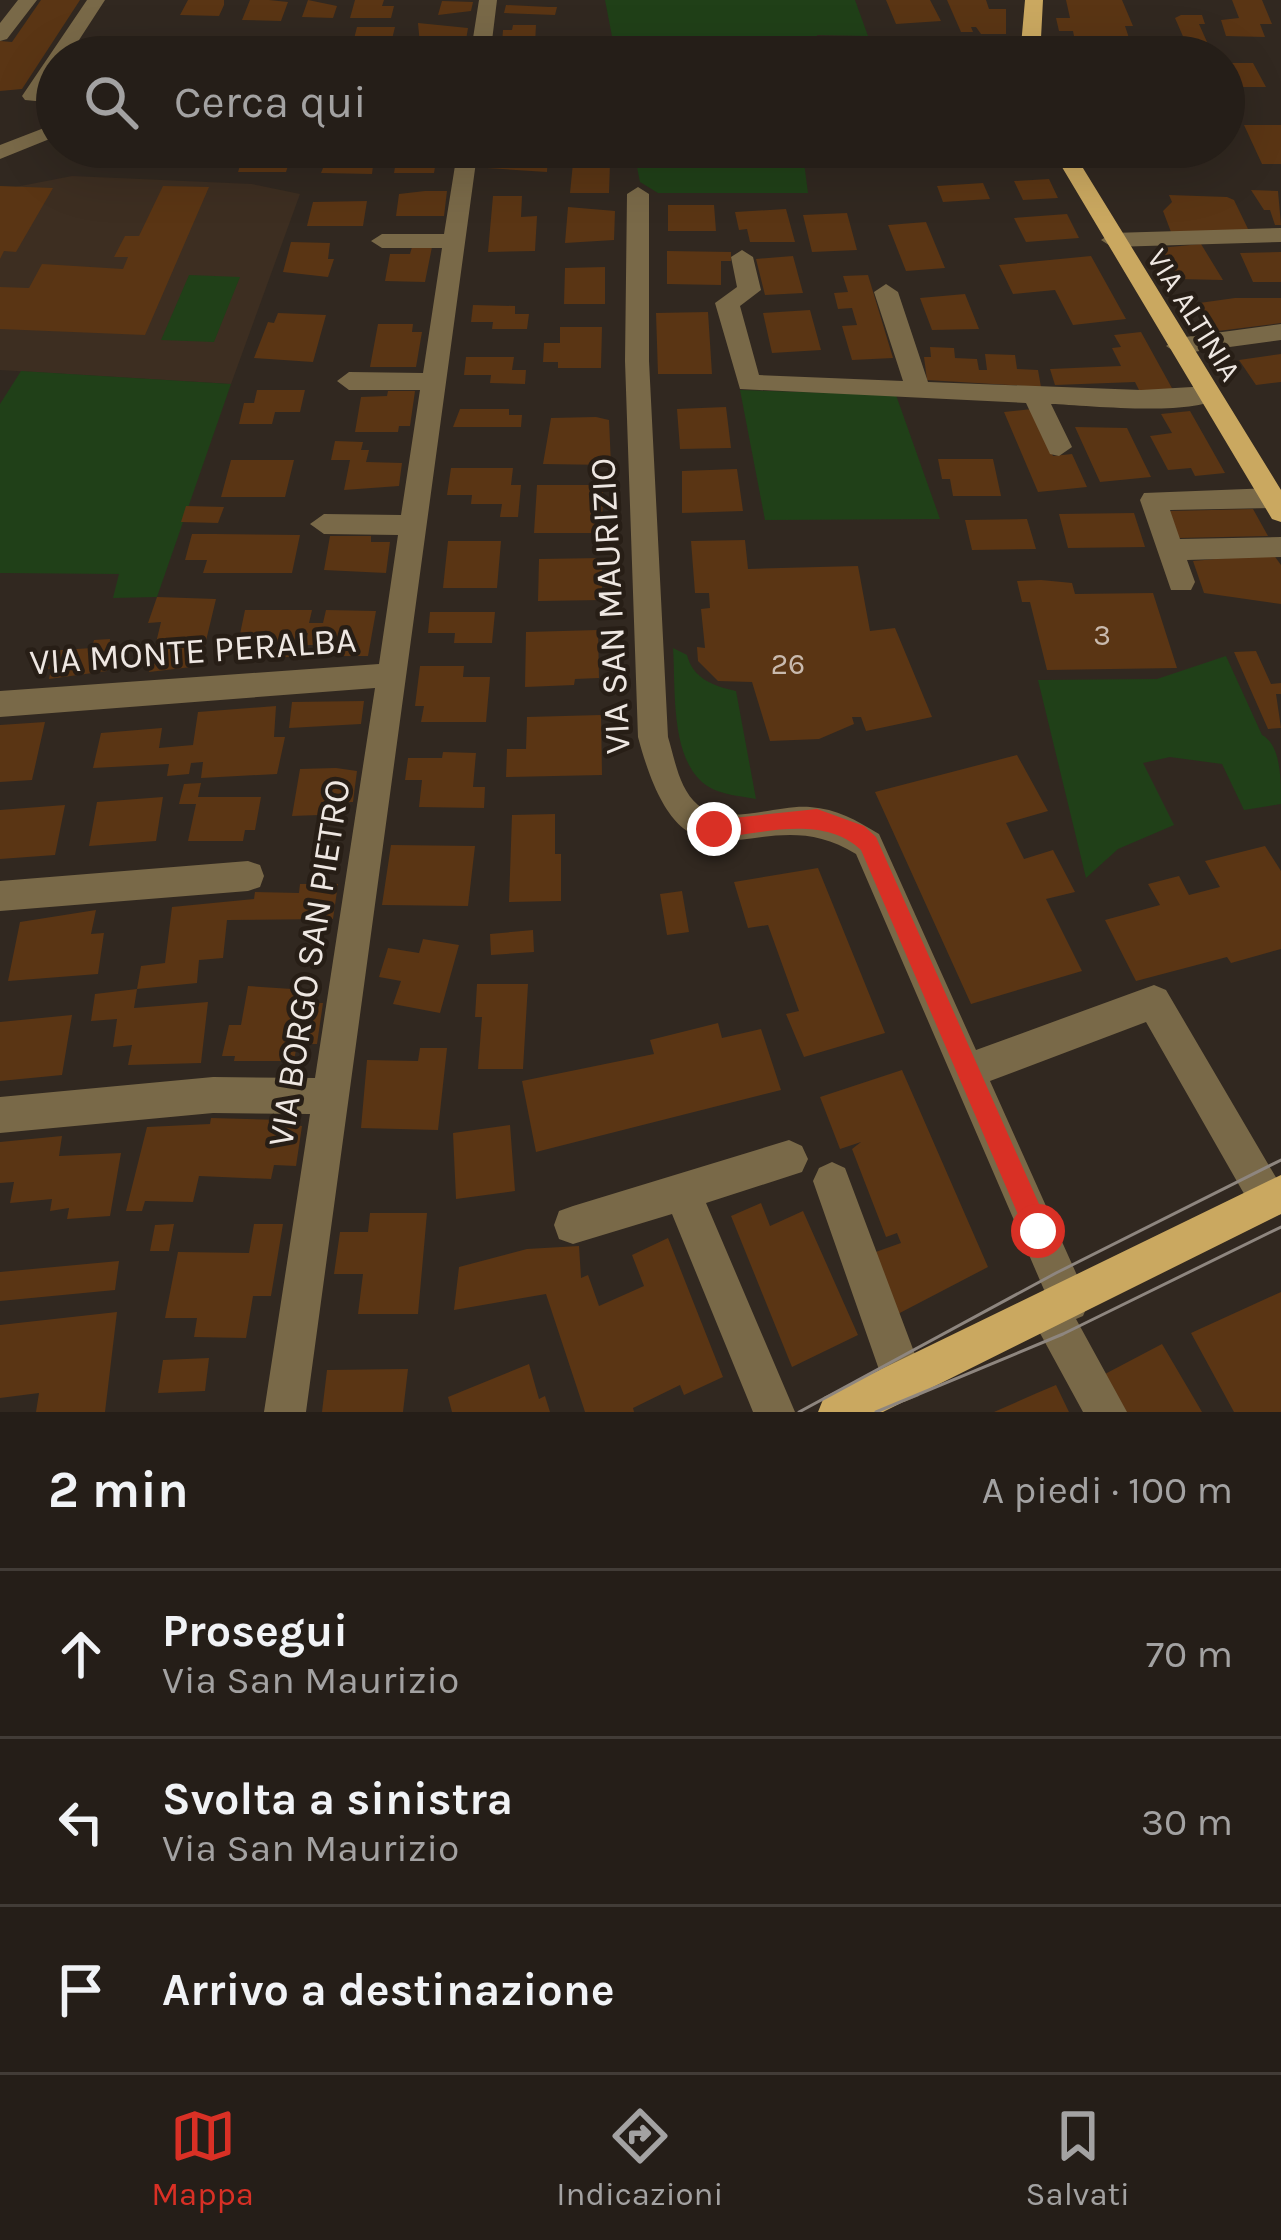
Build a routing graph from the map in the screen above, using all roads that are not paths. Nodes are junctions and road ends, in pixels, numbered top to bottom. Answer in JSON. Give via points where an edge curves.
{"nodes":[{"id":1,"x":28,"y":0,"type":"edge"},
{"id":2,"x":96,"y":0,"type":"edge"},
{"id":3,"x":488,"y":0,"type":"edge"},
{"id":4,"x":1034,"y":0,"type":"edge"},
{"id":5,"x":0,"y":35,"type":"edge"},
{"id":6,"x":72,"y":36,"type":"edge"},
{"id":7,"x":483,"y":36,"type":"edge"},
{"id":8,"x":1030,"y":36,"type":"edge"},
{"id":9,"x":36,"y":138,"type":"edge"},
{"id":10,"x":0,"y":153,"type":"edge"},
{"id":11,"x":465,"y":168,"type":"edge"},
{"id":12,"x":1072,"y":168,"type":"edge"},
{"id":13,"x":638,"y":194,"type":"dead end"},
{"id":14,"x":1281,"y":235,"type":"edge"},
{"id":15,"x":1112,"y":240,"type":"junction"},
{"id":16,"x":382,"y":241,"type":"dead end"},
{"id":17,"x":454,"y":241,"type":"junction"},
{"id":18,"x":742,"y":256,"type":"dead end"},
{"id":19,"x":886,"y":292,"type":"dead end"},
{"id":20,"x":1281,"y":332,"type":"edge"},
{"id":21,"x":1178,"y":346,"type":"junction"},
{"id":22,"x":349,"y":381,"type":"dead end"},
{"id":23,"x":434,"y":382,"type":"junction"},
{"id":24,"x":918,"y":389,"type":"junction"},
{"id":25,"x":1034,"y":394,"type":"junction"},
{"id":26,"x":1209,"y":394,"type":"junction"},
{"id":27,"x":1059,"y":447,"type":"dead end"},
{"id":28,"x":1277,"y":505,"type":"edge"},
{"id":29,"x":324,"y":524,"type":"dead end"},
{"id":30,"x":414,"y":525,"type":"junction"},
{"id":31,"x":1281,"y":547,"type":"edge"},
{"id":32,"x":1170,"y":550,"type":"junction"},
{"id":33,"x":1180,"y":582,"type":"dead end"},
{"id":34,"x":392,"y":675,"type":"junction"},
{"id":35,"x":0,"y":704,"type":"edge"},
{"id":36,"x":248,"y":876,"type":"dead end"},
{"id":37,"x":0,"y":896,"type":"edge"},
{"id":38,"x":968,"y":1071,"type":"junction"},
{"id":39,"x":328,"y":1096,"type":"junction"},
{"id":40,"x":0,"y":1115,"type":"edge"},
{"id":41,"x":789,"y":1160,"type":"dead end"},
{"id":42,"x":832,"y":1181,"type":"dead end"},
{"id":43,"x":682,"y":1192,"type":"junction"},
{"id":44,"x":1274,"y":1197,"type":"edge"},
{"id":45,"x":573,"y":1225,"type":"dead end"},
{"id":46,"x":1059,"y":1306,"type":"junction"},
{"id":47,"x":904,"y":1382,"type":"junction"},
{"id":48,"x":285,"y":1412,"type":"edge"},
{"id":49,"x":774,"y":1412,"type":"edge"},
{"id":50,"x":839,"y":1412,"type":"edge"},
{"id":51,"x":1106,"y":1412,"type":"edge"}],
"edges":[{"from":1,"to":5,"type":"street"},
{"from":2,"to":6,"type":"street"},
{"from":3,"to":7,"type":"street"},
{"from":4,"to":8,"type":"main road"},
{"from":9,"to":10,"type":"street"},
{"from":11,"to":17,"type":"street","name":"VIA BORGO SAN PIETRO"},
{"from":12,"to":15,"type":"main road","name":"VIA ALTINIA"},
{"from":13,"to":38,"type":"street","name":"VIA SAN MAURIZIO","via":[[652,737],[664,788],[714,829],[817,819],[856,832]]},
{"from":14,"to":15,"type":"street"},
{"from":15,"to":21,"type":"main road","name":"VIA ALTINIA"},
{"from":16,"to":17,"type":"street"},
{"from":17,"to":23,"type":"street","name":"VIA BORGO SAN PIETRO"},
{"from":18,"to":24,"type":"street","via":[[748,290],[727,303],[748,383]]},
{"from":19,"to":24,"type":"street"},
{"from":20,"to":21,"type":"street"},
{"from":21,"to":26,"type":"main road","name":"VIA ALTINIA"},
{"from":22,"to":23,"type":"street"},
{"from":23,"to":30,"type":"street","name":"VIA BORGO SAN PIETRO"},
{"from":24,"to":25,"type":"street"},
{"from":25,"to":26,"type":"street"},
{"from":25,"to":27,"type":"street"},
{"from":26,"to":28,"type":"main road","name":"VIA ALTINIA"},
{"from":28,"to":32,"type":"street","via":[[1153,500]]},
{"from":29,"to":30,"type":"street"},
{"from":30,"to":34,"type":"street","name":"VIA BORGO SAN PIETRO"},
{"from":31,"to":32,"type":"street"},
{"from":32,"to":33,"type":"street"},
{"from":34,"to":35,"type":"street","name":"VIA MONTE PERALBA"},
{"from":34,"to":39,"type":"street","name":"VIA BORGO SAN PIETRO"},
{"from":36,"to":37,"type":"street"},
{"from":38,"to":44,"type":"street","via":[[1154,1002]]},
{"from":38,"to":46,"type":"street","name":"VIA SAN MAURIZIO"},
{"from":39,"to":40,"type":"street","via":[[213,1095]]},
{"from":39,"to":48,"type":"street","name":"VIA BORGO SAN PIETRO"},
{"from":41,"to":43,"type":"street"},
{"from":42,"to":47,"type":"street"},
{"from":43,"to":45,"type":"street"},
{"from":43,"to":49,"type":"street"},
{"from":44,"to":46,"type":"main road"},
{"from":46,"to":47,"type":"main road"},
{"from":46,"to":51,"type":"street","name":"VIA SAN MAURIZIO"},
{"from":47,"to":50,"type":"main road"}]}
